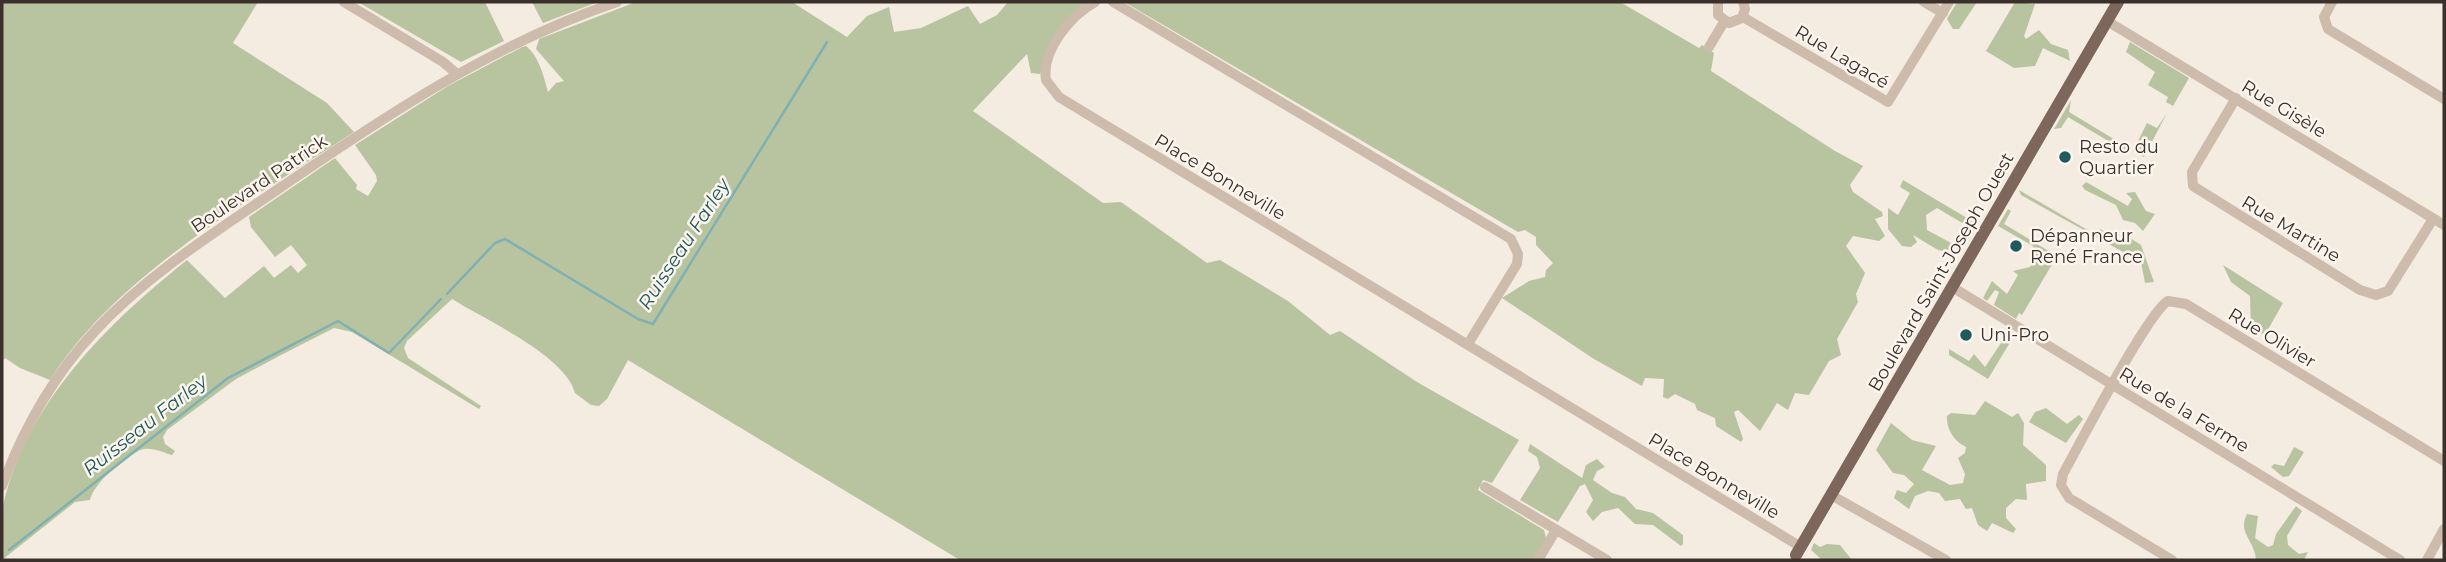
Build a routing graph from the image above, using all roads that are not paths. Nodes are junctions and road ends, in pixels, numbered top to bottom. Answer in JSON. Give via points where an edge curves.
{"nodes":[{"id":1,"x":344,"y":2,"type":"edge"},
{"id":2,"x":617,"y":2,"type":"edge"},
{"id":3,"x":1095,"y":2,"type":"edge"},
{"id":4,"x":1113,"y":2,"type":"edge"},
{"id":5,"x":1718,"y":2,"type":"edge"},
{"id":6,"x":1743,"y":2,"type":"edge"},
{"id":7,"x":1924,"y":2,"type":"edge"},
{"id":8,"x":1949,"y":2,"type":"edge"},
{"id":9,"x":2118,"y":2,"type":"edge"},
{"id":10,"x":2332,"y":2,"type":"edge"},
{"id":11,"x":1943,"y":13,"type":"junction"},
{"id":12,"x":1743,"y":16,"type":"junction"},
{"id":13,"x":2107,"y":21,"type":"junction"},
{"id":14,"x":1724,"y":22,"type":"junction"},
{"id":15,"x":1709,"y":47,"type":"dead end"},
{"id":16,"x":457,"y":74,"type":"junction"},
{"id":17,"x":2236,"y":98,"type":"junction"},
{"id":18,"x":2444,"y":99,"type":"edge"},
{"id":19,"x":2433,"y":219,"type":"junction"},
{"id":20,"x":2444,"y":225,"type":"edge"},
{"id":21,"x":1952,"y":287,"type":"junction"},
{"id":22,"x":1468,"y":344,"type":"junction"},
{"id":23,"x":2113,"y":385,"type":"junction"},
{"id":24,"x":2444,"y":461,"type":"edge"},
{"id":25,"x":2,"y":486,"type":"edge"},
{"id":26,"x":1485,"y":487,"type":"dead end"},
{"id":27,"x":1831,"y":495,"type":"junction"},
{"id":28,"x":2444,"y":529,"type":"edge"},
{"id":29,"x":1556,"y":530,"type":"junction"},
{"id":30,"x":1797,"y":554,"type":"edge"},
{"id":31,"x":1538,"y":560,"type":"edge"},
{"id":32,"x":1606,"y":560,"type":"edge"},
{"id":33,"x":1946,"y":560,"type":"edge"},
{"id":34,"x":2172,"y":560,"type":"edge"},
{"id":35,"x":2400,"y":560,"type":"edge"},
{"id":36,"x":2427,"y":560,"type":"edge"}],
"edges":[{"from":1,"to":16,"type":"street"},
{"from":2,"to":16,"type":"street","name":"Boulevard Patrick","via":[[538,33]]},
{"from":3,"to":22,"type":"street","name":"Place Bonneville","via":[[1078,15],[1051,51],[1045,68],[1050,90]]},
{"from":4,"to":22,"type":"street","via":[[1511,239],[1517,264]]},
{"from":5,"to":14,"type":"street","via":[[1717,11]]},
{"from":6,"to":12,"type":"street"},
{"from":7,"to":11,"type":"street"},
{"from":8,"to":11,"type":"street"},
{"from":9,"to":13,"type":"main road","name":"Boulevard Saint-Joseph Ouest"},
{"from":10,"to":18,"type":"street","via":[[2324,17],[2328,29]]},
{"from":11,"to":12,"type":"street","name":"Rue Lagacé","via":[[1888,102]]},
{"from":12,"to":14,"type":"street","via":[[1734,23]]},
{"from":13,"to":17,"type":"street","name":"Rue Gisèle"},
{"from":13,"to":21,"type":"main road","name":"Boulevard Saint-Joseph Ouest"},
{"from":14,"to":15,"type":"street"},
{"from":16,"to":25,"type":"street","name":"Boulevard Patrick","via":[[261,200],[128,299],[85,342],[54,383]]},
{"from":17,"to":19,"type":"street","name":"Rue Gisèle"},
{"from":17,"to":19,"type":"street","name":"Rue Martine","via":[[2192,172],[2195,188],[2360,290],[2376,295],[2388,291]]},
{"from":19,"to":20,"type":"street","name":"Rue Gisèle"},
{"from":21,"to":23,"type":"street","name":"Rue de la Ferme"},
{"from":21,"to":27,"type":"main road","name":"Boulevard Saint-Joseph Ouest"},
{"from":22,"to":30,"type":"street","name":"Place Bonneville"},
{"from":23,"to":24,"type":"street","name":"Rue Olivier","via":[[2159,308],[2177,301]]},
{"from":23,"to":34,"type":"street","via":[[2063,474],[2063,489],[2073,500]]},
{"from":23,"to":35,"type":"street","name":"Rue de la Ferme"},
{"from":26,"to":29,"type":"street"},
{"from":27,"to":30,"type":"main road","name":"Boulevard Saint-Joseph Ouest"},
{"from":27,"to":33,"type":"street"},
{"from":28,"to":36,"type":"street"},
{"from":29,"to":31,"type":"street"},
{"from":29,"to":32,"type":"street"}]}
